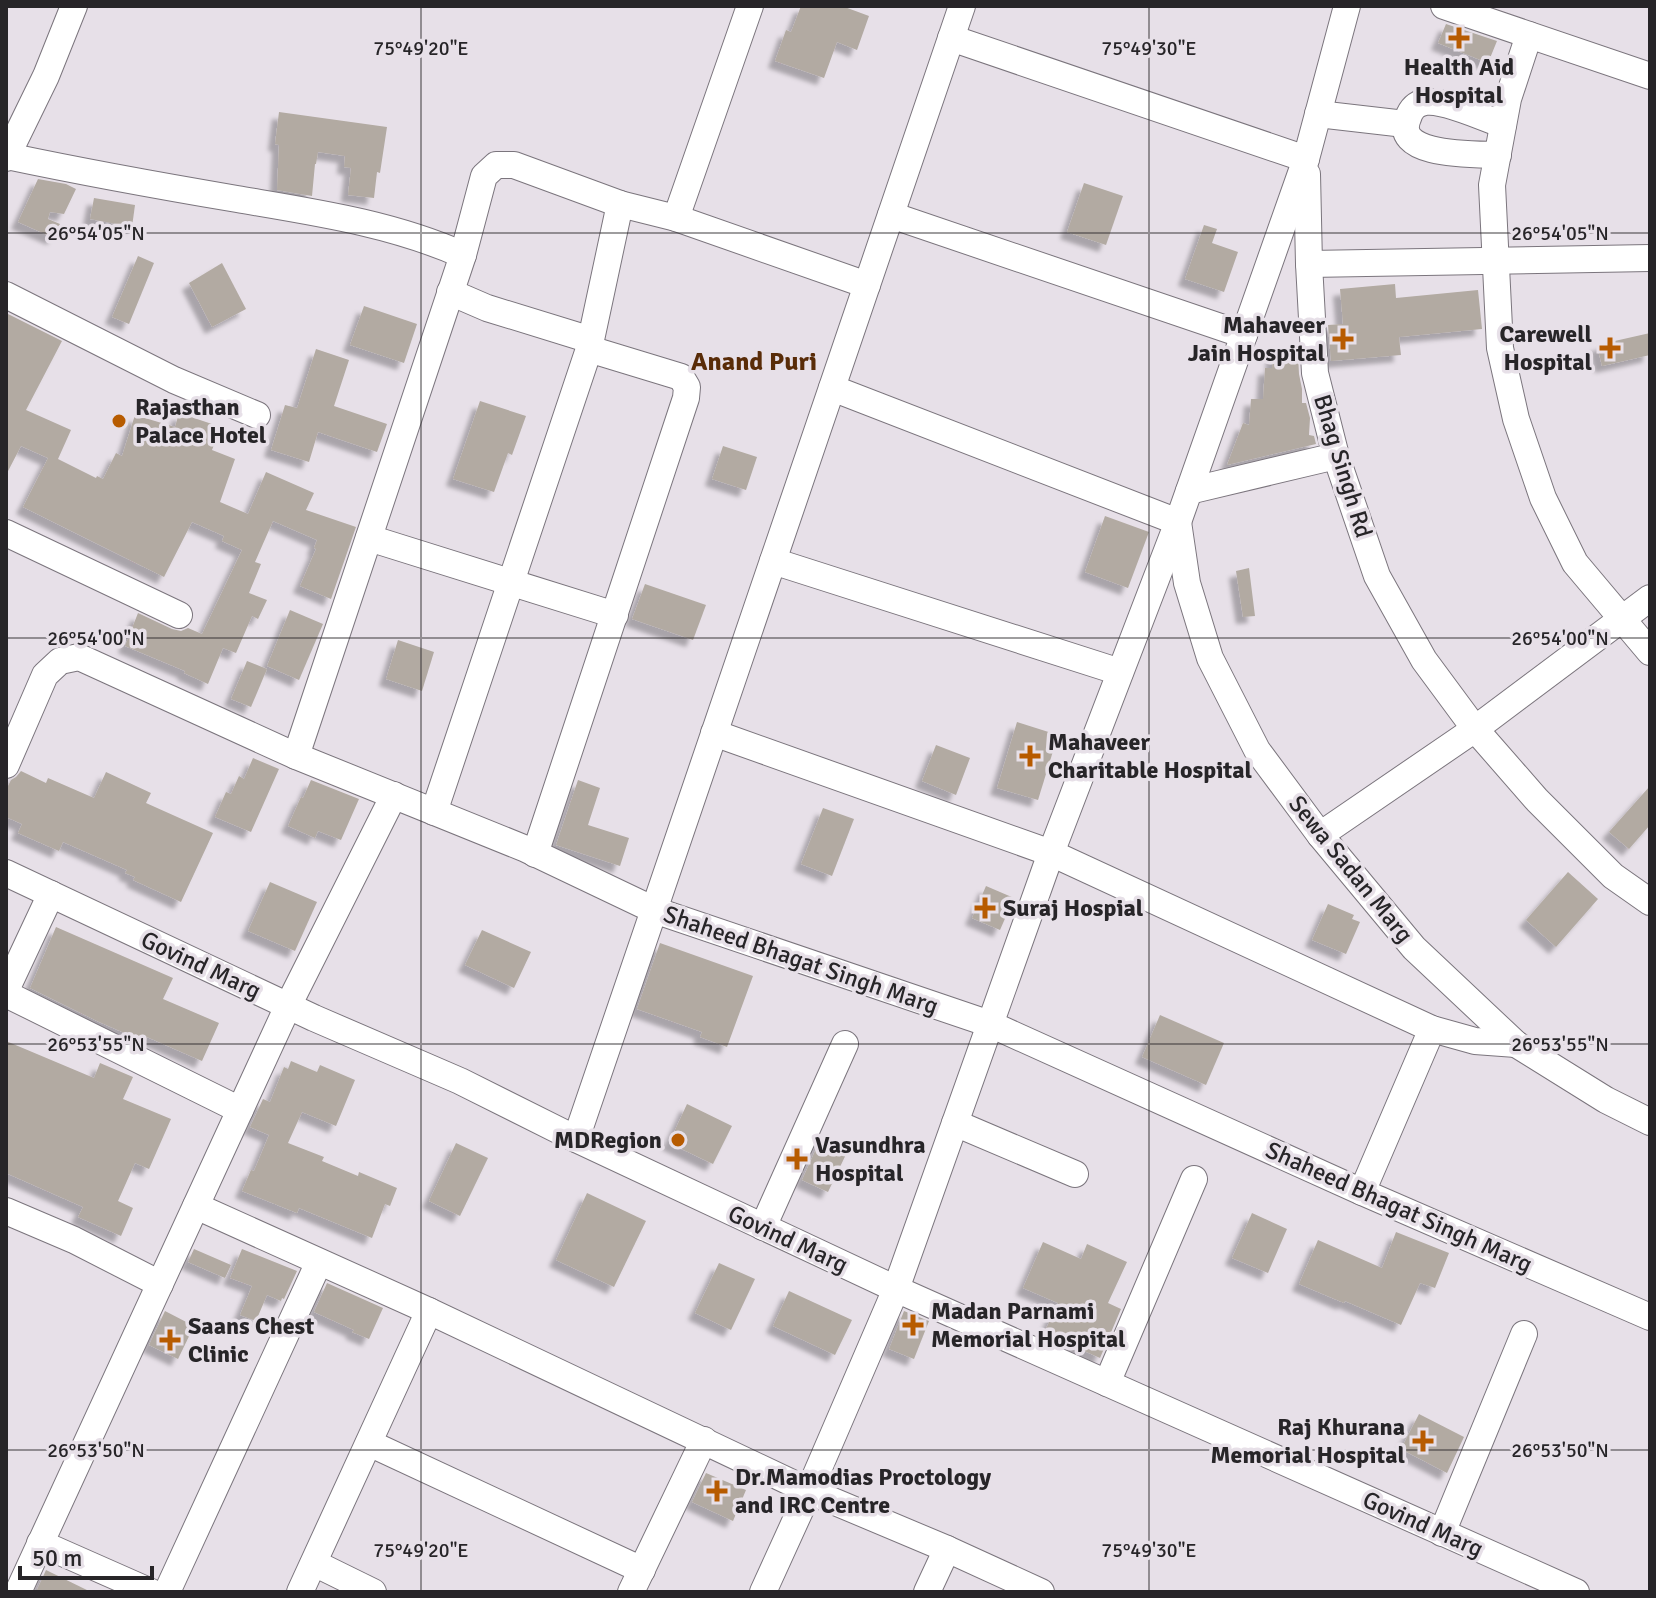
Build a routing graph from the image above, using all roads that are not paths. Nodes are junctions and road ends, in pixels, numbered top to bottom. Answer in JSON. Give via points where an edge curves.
{"nodes":[{"id":1,"x":74,"y":6,"type":"edge"},
{"id":2,"x":750,"y":6,"type":"edge"},
{"id":3,"x":962,"y":6,"type":"edge"},
{"id":4,"x":1347,"y":6,"type":"edge"},
{"id":5,"x":1444,"y":6,"type":"edge"},
{"id":6,"x":1529,"y":35,"type":"junction"},
{"id":7,"x":951,"y":38,"type":"junction"},
{"id":8,"x":1650,"y":76,"type":"edge"},
{"id":9,"x":1318,"y":114,"type":"junction"},
{"id":10,"x":1405,"y":124,"type":"junction"},
{"id":11,"x":1503,"y":125,"type":"junction"},
{"id":12,"x":1498,"y":155,"type":"junction"},
{"id":13,"x":6,"y":157,"type":"edge"},
{"id":14,"x":1306,"y":159,"type":"junction"},
{"id":15,"x":620,"y":204,"type":"junction"},
{"id":16,"x":891,"y":215,"type":"junction"},
{"id":17,"x":676,"y":218,"type":"junction"},
{"id":18,"x":463,"y":255,"type":"junction"},
{"id":19,"x":1650,"y":258,"type":"edge"},
{"id":20,"x":1495,"y":261,"type":"junction"},
{"id":21,"x":1309,"y":264,"type":"junction"},
{"id":22,"x":867,"y":285,"type":"junction"},
{"id":23,"x":450,"y":292,"type":"junction"},
{"id":24,"x":6,"y":295,"type":"edge"},
{"id":25,"x":1244,"y":335,"type":"junction"},
{"id":26,"x":590,"y":345,"type":"junction"},
{"id":27,"x":832,"y":388,"type":"junction"},
{"id":28,"x":257,"y":415,"type":"dead end"},
{"id":29,"x":1336,"y":456,"type":"junction"},
{"id":30,"x":1189,"y":491,"type":"junction"},
{"id":31,"x":1178,"y":522,"type":"junction"},
{"id":32,"x":6,"y":533,"type":"edge"},
{"id":33,"x":369,"y":538,"type":"junction"},
{"id":34,"x":773,"y":561,"type":"junction"},
{"id":35,"x":511,"y":583,"type":"junction"},
{"id":36,"x":1650,"y":598,"type":"edge"},
{"id":37,"x":179,"y":615,"type":"dead end"},
{"id":38,"x":615,"y":615,"type":"junction"},
{"id":39,"x":1621,"y":619,"type":"junction"},
{"id":40,"x":1650,"y":652,"type":"edge"},
{"id":41,"x":1120,"y":672,"type":"junction"},
{"id":42,"x":1475,"y":729,"type":"junction"},
{"id":43,"x":714,"y":733,"type":"junction"},
{"id":44,"x":296,"y":756,"type":"junction"},
{"id":45,"x":6,"y":765,"type":"edge"},
{"id":46,"x":394,"y":795,"type":"junction"},
{"id":47,"x":434,"y":812,"type":"junction"},
{"id":48,"x":1320,"y":835,"type":"junction"},
{"id":49,"x":1051,"y":853,"type":"junction"},
{"id":50,"x":535,"y":854,"type":"junction"},
{"id":51,"x":6,"y":873,"type":"edge"},
{"id":52,"x":51,"y":894,"type":"junction"},
{"id":53,"x":1650,"y":902,"type":"edge"},
{"id":54,"x":654,"y":910,"type":"junction"},
{"id":55,"x":6,"y":992,"type":"edge"},
{"id":56,"x":288,"y":1006,"type":"junction"},
{"id":57,"x":990,"y":1024,"type":"junction"},
{"id":58,"x":1432,"y":1029,"type":"junction"},
{"id":59,"x":845,"y":1044,"type":"dead end"},
{"id":60,"x":1516,"y":1044,"type":"junction"},
{"id":61,"x":240,"y":1110,"type":"junction"},
{"id":62,"x":1650,"y":1122,"type":"edge"},
{"id":63,"x":955,"y":1123,"type":"junction"},
{"id":64,"x":576,"y":1139,"type":"junction"},
{"id":65,"x":1075,"y":1174,"type":"dead end"},
{"id":66,"x":1194,"y":1179,"type":"dead end"},
{"id":67,"x":1362,"y":1192,"type":"junction"},
{"id":68,"x":196,"y":1206,"type":"junction"},
{"id":69,"x":6,"y":1211,"type":"edge"},
{"id":70,"x":763,"y":1227,"type":"junction"},
{"id":71,"x":319,"y":1262,"type":"junction"},
{"id":72,"x":160,"y":1284,"type":"junction"},
{"id":73,"x":896,"y":1289,"type":"junction"},
{"id":74,"x":429,"y":1311,"type":"junction"},
{"id":75,"x":1650,"y":1317,"type":"edge"},
{"id":76,"x":1524,"y":1334,"type":"dead end"},
{"id":77,"x":1107,"y":1383,"type":"junction"},
{"id":78,"x":704,"y":1440,"type":"junction"},
{"id":79,"x":369,"y":1443,"type":"junction"},
{"id":80,"x":809,"y":1491,"type":"junction"},
{"id":81,"x":1442,"y":1533,"type":"junction"},
{"id":82,"x":40,"y":1543,"type":"junction"},
{"id":83,"x":947,"y":1549,"type":"junction"},
{"id":84,"x":314,"y":1563,"type":"junction"},
{"id":85,"x":637,"y":1581,"type":"edge"},
{"id":86,"x":18,"y":1592,"type":"edge"},
{"id":87,"x":151,"y":1592,"type":"edge"},
{"id":88,"x":167,"y":1592,"type":"edge"},
{"id":89,"x":300,"y":1592,"type":"edge"},
{"id":90,"x":373,"y":1592,"type":"edge"},
{"id":91,"x":763,"y":1592,"type":"edge"},
{"id":92,"x":927,"y":1592,"type":"edge"},
{"id":93,"x":1041,"y":1592,"type":"edge"},
{"id":94,"x":1576,"y":1592,"type":"edge"}],
"edges":[{"from":1,"to":13,"type":"street"},
{"from":2,"to":17,"type":"street"},
{"from":3,"to":7,"type":"street"},
{"from":4,"to":9,"type":"street"},
{"from":5,"to":6,"type":"street"},
{"from":6,"to":8,"type":"street"},
{"from":6,"to":11,"type":"street"},
{"from":7,"to":14,"type":"street"},
{"from":7,"to":16,"type":"street"},
{"from":9,"to":10,"type":"street"},
{"from":9,"to":14,"type":"street"},
{"from":10,"to":11,"type":"street","via":[[1414,106],[1431,102]]},
{"from":10,"to":12,"type":"street","via":[[1406,135],[1423,147]]},
{"from":11,"to":12,"type":"street"},
{"from":12,"to":20,"type":"street","via":[[1492,185]]},
{"from":13,"to":18,"type":"street","via":[[326,214]]},
{"from":14,"to":21,"type":"street","name":"Bhag Singh Rd"},
{"from":14,"to":25,"type":"street"},
{"from":15,"to":17,"type":"street"},
{"from":15,"to":18,"type":"street","via":[[514,165],[496,165],[484,176]]},
{"from":15,"to":26,"type":"street"},
{"from":16,"to":22,"type":"street"},
{"from":16,"to":25,"type":"street"},
{"from":17,"to":22,"type":"street"},
{"from":18,"to":23,"type":"street"},
{"from":19,"to":20,"type":"street"},
{"from":20,"to":21,"type":"street"},
{"from":20,"to":39,"type":"street","via":[[1500,348],[1516,419],[1543,498],[1575,563]]},
{"from":21,"to":29,"type":"street","name":"Bhag Singh Rd","via":[[1315,373]]},
{"from":22,"to":27,"type":"street"},
{"from":23,"to":26,"type":"street"},
{"from":23,"to":33,"type":"street"},
{"from":24,"to":28,"type":"street","via":[[174,380]]},
{"from":25,"to":30,"type":"street"},
{"from":26,"to":35,"type":"street"},
{"from":26,"to":38,"type":"street","via":[[681,377],[687,387]]},
{"from":27,"to":31,"type":"street"},
{"from":27,"to":34,"type":"street"},
{"from":29,"to":30,"type":"street"},
{"from":29,"to":42,"type":"street","name":"Bhag Singh Rd","via":[[1377,576],[1424,660]]},
{"from":30,"to":31,"type":"street"},
{"from":31,"to":41,"type":"street"},
{"from":31,"to":48,"type":"street","name":"Sewa Sadan Marg","via":[[1187,583],[1210,658],[1257,750]]},
{"from":32,"to":37,"type":"street"},
{"from":33,"to":35,"type":"street"},
{"from":33,"to":44,"type":"street"},
{"from":34,"to":41,"type":"street"},
{"from":34,"to":43,"type":"street"},
{"from":35,"to":38,"type":"street"},
{"from":35,"to":47,"type":"street"},
{"from":36,"to":39,"type":"street"},
{"from":38,"to":50,"type":"street"},
{"from":39,"to":40,"type":"street"},
{"from":39,"to":42,"type":"street"},
{"from":41,"to":49,"type":"street"},
{"from":42,"to":48,"type":"street"},
{"from":42,"to":53,"type":"street","name":"Bhag Singh Rd","via":[[1613,876]]},
{"from":43,"to":49,"type":"street"},
{"from":43,"to":54,"type":"street"},
{"from":44,"to":45,"type":"street","name":"Shaheed Bhagat Singh Marg","via":[[79,657],[60,661],[45,675]]},
{"from":44,"to":46,"type":"street","name":"Shaheed Bhagat Singh Marg"},
{"from":46,"to":47,"type":"street","name":"Shaheed Bhagat Singh Marg"},
{"from":46,"to":56,"type":"street"},
{"from":47,"to":50,"type":"street","name":"Shaheed Bhagat Singh Marg"},
{"from":48,"to":60,"type":"street","name":"Sewa Sadan Marg","via":[[1414,948]]},
{"from":49,"to":57,"type":"street"},
{"from":49,"to":58,"type":"street"},
{"from":50,"to":54,"type":"street","name":"Shaheed Bhagat Singh Marg"},
{"from":51,"to":52,"type":"street","name":"Govind Marg"},
{"from":52,"to":55,"type":"street"},
{"from":52,"to":56,"type":"street","name":"Govind Marg"},
{"from":54,"to":57,"type":"street","name":"Shaheed Bhagat Singh Marg"},
{"from":54,"to":64,"type":"street"},
{"from":55,"to":61,"type":"street"},
{"from":56,"to":61,"type":"street"},
{"from":56,"to":64,"type":"street","name":"Govind Marg","via":[[460,1081]]},
{"from":57,"to":63,"type":"street"},
{"from":57,"to":67,"type":"street","name":"Shaheed Bhagat Singh Marg"},
{"from":58,"to":60,"type":"street","via":[[1475,1041]]},
{"from":58,"to":67,"type":"street"},
{"from":59,"to":70,"type":"street"},
{"from":60,"to":62,"type":"street","name":"Sewa Sadan Marg"},
{"from":61,"to":68,"type":"street"},
{"from":63,"to":65,"type":"street"},
{"from":63,"to":73,"type":"street"},
{"from":64,"to":70,"type":"street","name":"Govind Marg"},
{"from":66,"to":77,"type":"street"},
{"from":67,"to":75,"type":"street","name":"Shaheed Bhagat Singh Marg"},
{"from":68,"to":71,"type":"street"},
{"from":68,"to":72,"type":"street"},
{"from":69,"to":72,"type":"street"},
{"from":70,"to":73,"type":"street","name":"Govind Marg"},
{"from":71,"to":74,"type":"street"},
{"from":71,"to":88,"type":"street"},
{"from":72,"to":82,"type":"street"},
{"from":73,"to":77,"type":"street","name":"Govind Marg"},
{"from":73,"to":80,"type":"street"},
{"from":74,"to":78,"type":"street"},
{"from":74,"to":79,"type":"street"},
{"from":76,"to":81,"type":"street"},
{"from":77,"to":81,"type":"street","name":"Govind Marg"},
{"from":78,"to":80,"type":"street"},
{"from":78,"to":85,"type":"street"},
{"from":79,"to":84,"type":"street"},
{"from":79,"to":85,"type":"street"},
{"from":80,"to":83,"type":"street"},
{"from":80,"to":91,"type":"street"},
{"from":81,"to":94,"type":"street","name":"Govind Marg"},
{"from":82,"to":86,"type":"street"},
{"from":82,"to":87,"type":"street"},
{"from":83,"to":92,"type":"street"},
{"from":83,"to":93,"type":"street"},
{"from":84,"to":89,"type":"street"},
{"from":84,"to":90,"type":"street"}]}
